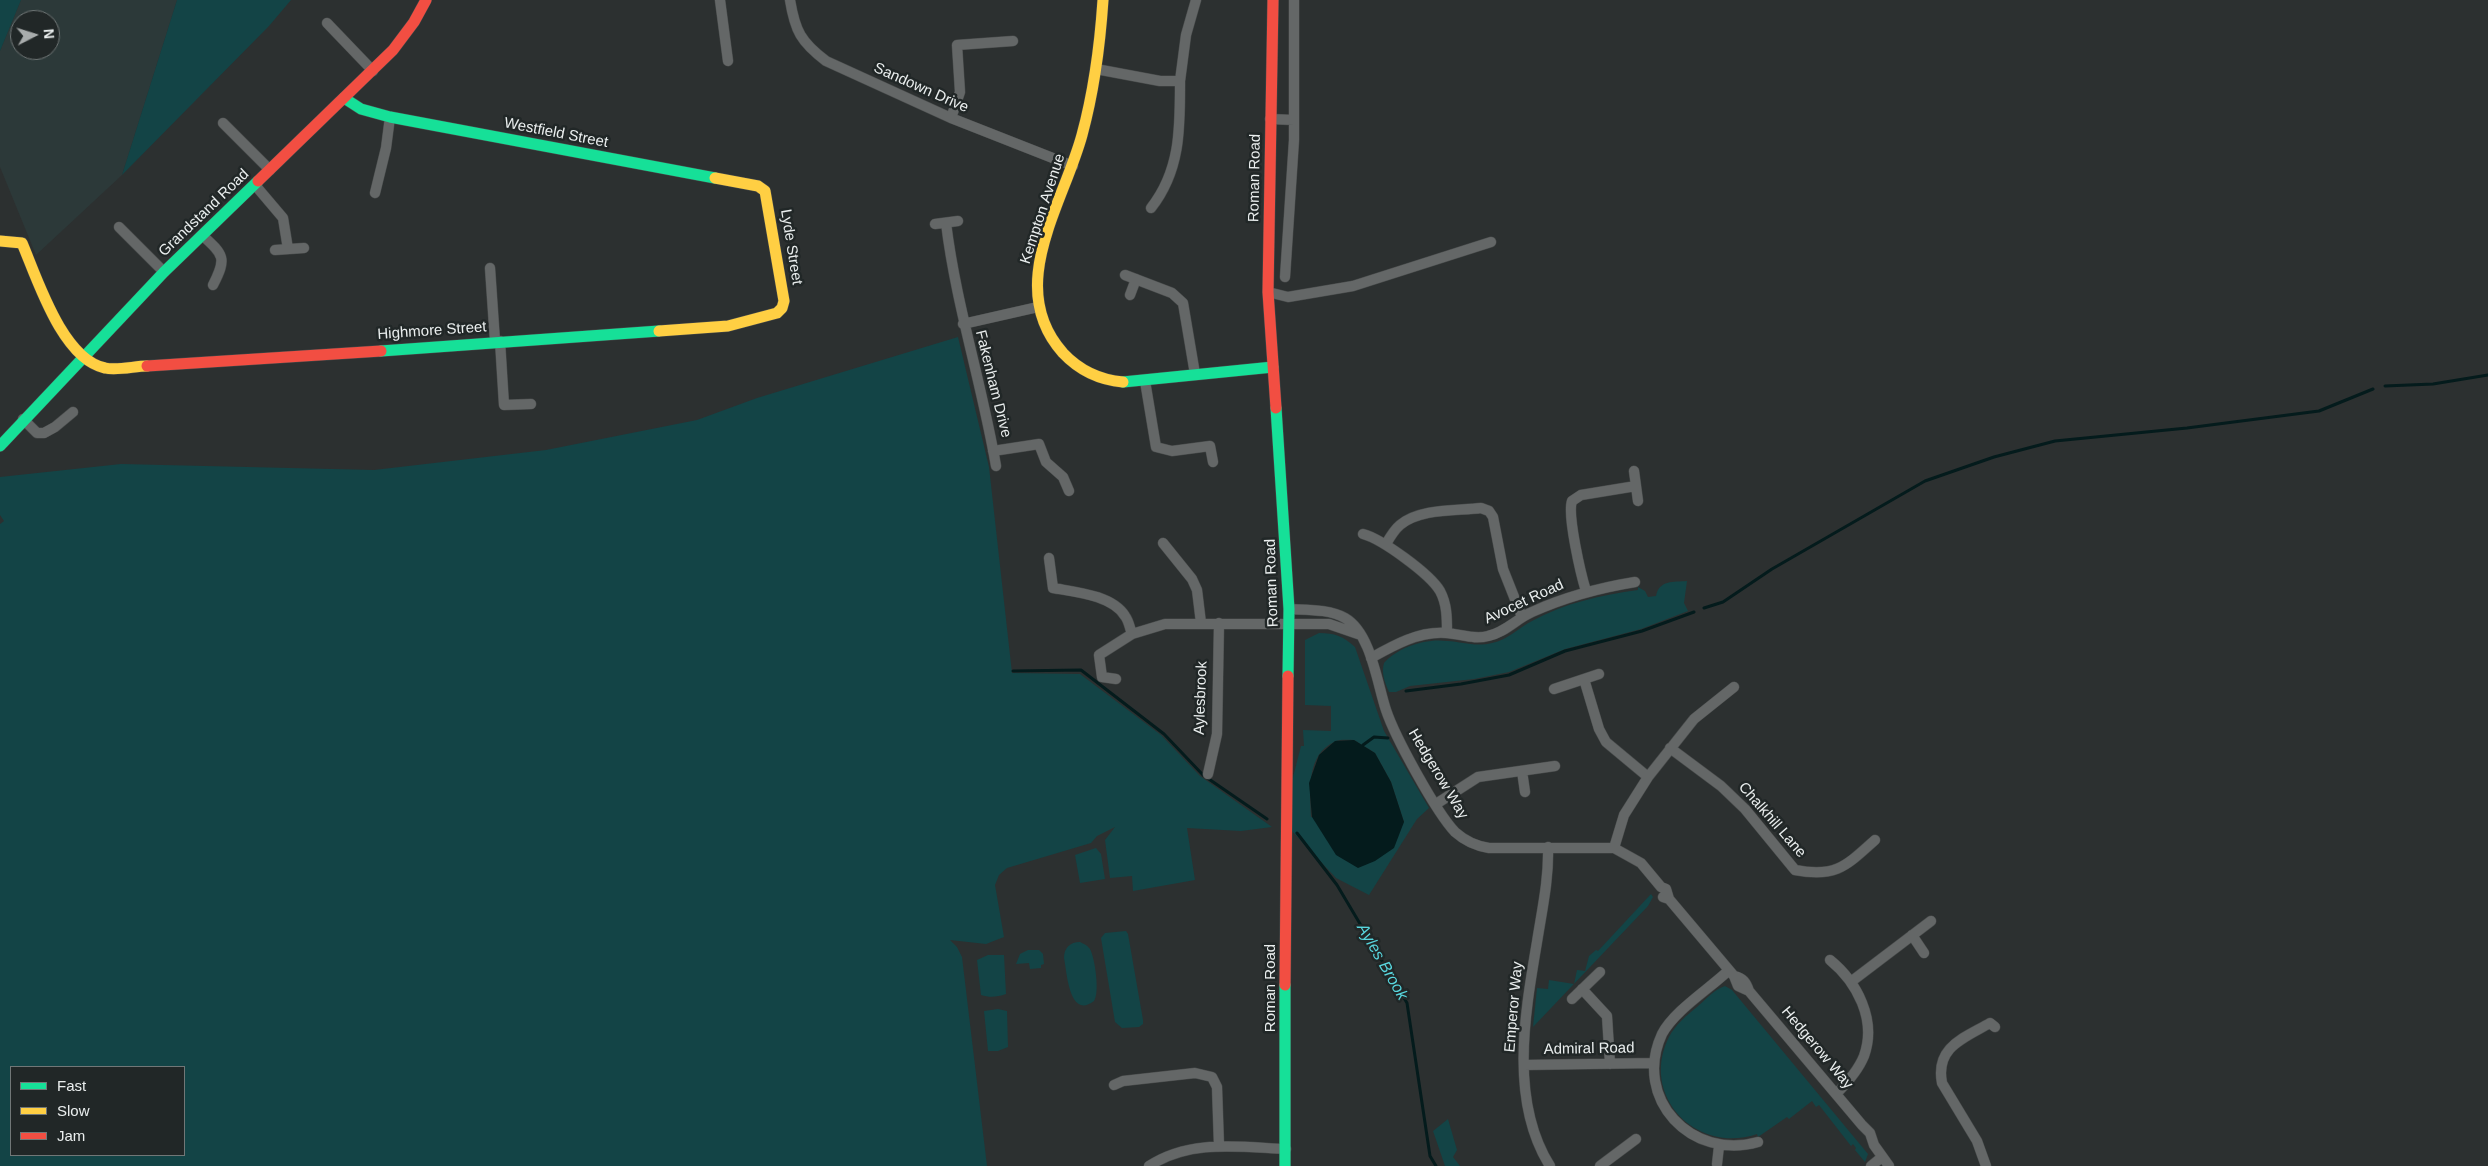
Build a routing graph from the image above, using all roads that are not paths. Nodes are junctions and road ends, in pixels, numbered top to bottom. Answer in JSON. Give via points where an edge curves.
{"nodes":[{"id":1,"x":426,"y":0,"type":"edge"},
{"id":2,"x":720,"y":0,"type":"edge"},
{"id":3,"x":790,"y":0,"type":"edge"},
{"id":4,"x":1103,"y":0,"type":"edge"},
{"id":5,"x":1196,"y":0,"type":"edge"},
{"id":6,"x":1273,"y":0,"type":"edge"},
{"id":7,"x":1294,"y":0,"type":"edge"},
{"id":8,"x":327,"y":23,"type":"dead end"},
{"id":9,"x":1013,"y":41,"type":"dead end"},
{"id":10,"x":728,"y":61,"type":"dead end"},
{"id":11,"x":1096,"y":69,"type":"junction"},
{"id":12,"x":372,"y":71,"type":"junction"},
{"id":13,"x":1180,"y":81,"type":"junction"},
{"id":14,"x":344,"y":98,"type":"junction"},
{"id":15,"x":390,"y":117,"type":"junction"},
{"id":16,"x":951,"y":118,"type":"junction"},
{"id":17,"x":1270,"y":119,"type":"junction"},
{"id":18,"x":1294,"y":120,"type":"junction"},
{"id":19,"x":223,"y":124,"type":"dead end"},
{"id":20,"x":1073,"y":166,"type":"junction"},
{"id":21,"x":270,"y":170,"type":"junction"},
{"id":22,"x":255,"y":184,"type":"junction"},
{"id":23,"x":764,"y":191,"type":"joint"},
{"id":24,"x":375,"y":193,"type":"dead end"},
{"id":25,"x":1150,"y":208,"type":"dead end"},
{"id":26,"x":958,"y":221,"type":"dead end"},
{"id":27,"x":119,"y":227,"type":"dead end"},
{"id":28,"x":202,"y":235,"type":"junction"},
{"id":29,"x":0,"y":240,"type":"edge"},
{"id":30,"x":1491,"y":242,"type":"dead end"},
{"id":31,"x":304,"y":248,"type":"dead end"},
{"id":32,"x":288,"y":249,"type":"junction"},
{"id":33,"x":275,"y":250,"type":"dead end"},
{"id":34,"x":490,"y":268,"type":"dead end"},
{"id":35,"x":164,"y":272,"type":"junction"},
{"id":36,"x":1124,"y":275,"type":"dead end"},
{"id":37,"x":1286,"y":277,"type":"dead end"},
{"id":38,"x":1136,"y":279,"type":"junction"},
{"id":39,"x":214,"y":285,"type":"dead end"},
{"id":40,"x":1268,"y":292,"type":"junction"},
{"id":41,"x":1130,"y":295,"type":"dead end"},
{"id":42,"x":1038,"y":307,"type":"junction"},
{"id":43,"x":782,"y":308,"type":"joint"},
{"id":44,"x":963,"y":324,"type":"junction"},
{"id":45,"x":497,"y":341,"type":"junction"},
{"id":46,"x":84,"y":356,"type":"junction"},
{"id":47,"x":1273,"y":367,"type":"junction"},
{"id":48,"x":1195,"y":374,"type":"junction"},
{"id":49,"x":1145,"y":381,"type":"junction"},
{"id":50,"x":531,"y":404,"type":"dead end"},
{"id":51,"x":73,"y":412,"type":"dead end"},
{"id":52,"x":23,"y":419,"type":"junction"},
{"id":53,"x":0,"y":446,"type":"edge"},
{"id":54,"x":993,"y":451,"type":"junction"},
{"id":55,"x":1213,"y":462,"type":"dead end"},
{"id":56,"x":996,"y":466,"type":"dead end"},
{"id":57,"x":1634,"y":471,"type":"dead end"},
{"id":58,"x":1636,"y":486,"type":"junction"},
{"id":59,"x":1069,"y":491,"type":"dead end"},
{"id":60,"x":1638,"y":501,"type":"dead end"},
{"id":61,"x":1363,"y":534,"type":"dead end"},
{"id":62,"x":1163,"y":543,"type":"dead end"},
{"id":63,"x":1386,"y":544,"type":"junction"},
{"id":64,"x":1049,"y":558,"type":"dead end"},
{"id":65,"x":1635,"y":582,"type":"dead end"},
{"id":66,"x":1586,"y":591,"type":"junction"},
{"id":67,"x":1289,"y":609,"type":"junction"},
{"id":68,"x":1522,"y":617,"type":"junction"},
{"id":69,"x":1201,"y":623,"type":"junction"},
{"id":70,"x":1219,"y":623,"type":"junction"},
{"id":71,"x":1289,"y":625,"type":"junction"},
{"id":72,"x":1447,"y":633,"type":"junction"},
{"id":73,"x":1132,"y":634,"type":"junction"},
{"id":74,"x":1358,"y":634,"type":"junction"},
{"id":75,"x":1371,"y":658,"type":"junction"},
{"id":76,"x":1599,"y":674,"type":"dead end"},
{"id":77,"x":1116,"y":678,"type":"dead end"},
{"id":78,"x":1584,"y":680,"type":"junction"},
{"id":79,"x":1734,"y":687,"type":"dead end"},
{"id":80,"x":1554,"y":689,"type":"dead end"},
{"id":81,"x":1670,"y":748,"type":"junction"},
{"id":82,"x":1555,"y":766,"type":"dead end"},
{"id":83,"x":1522,"y":771,"type":"junction"},
{"id":84,"x":1208,"y":774,"type":"dead end"},
{"id":85,"x":1648,"y":777,"type":"junction"},
{"id":86,"x":1525,"y":792,"type":"dead end"},
{"id":87,"x":1436,"y":804,"type":"junction"},
{"id":88,"x":1875,"y":840,"type":"dead end"},
{"id":89,"x":1548,"y":847,"type":"junction"},
{"id":90,"x":1614,"y":848,"type":"junction"},
{"id":91,"x":1931,"y":920,"type":"dead end"},
{"id":92,"x":1912,"y":935,"type":"junction"},
{"id":93,"x":1924,"y":953,"type":"dead end"},
{"id":94,"x":1830,"y":960,"type":"dead end"},
{"id":95,"x":1600,"y":972,"type":"dead end"},
{"id":96,"x":1731,"y":974,"type":"junction"},
{"id":97,"x":1852,"y":981,"type":"junction"},
{"id":98,"x":1582,"y":989,"type":"junction"},
{"id":99,"x":1572,"y":999,"type":"dead end"},
{"id":100,"x":1995,"y":1027,"type":"dead end"},
{"id":101,"x":1654,"y":1063,"type":"junction"},
{"id":102,"x":1610,"y":1064,"type":"junction"},
{"id":103,"x":1524,"y":1065,"type":"junction"},
{"id":104,"x":1114,"y":1085,"type":"dead end"},
{"id":105,"x":1836,"y":1094,"type":"junction"},
{"id":106,"x":1636,"y":1139,"type":"dead end"},
{"id":107,"x":1758,"y":1142,"type":"dead end"},
{"id":108,"x":1219,"y":1146,"type":"junction"},
{"id":109,"x":1719,"y":1146,"type":"junction"},
{"id":110,"x":1286,"y":1149,"type":"junction"},
{"id":111,"x":1882,"y":1157,"type":"junction"},
{"id":112,"x":1717,"y":1164,"type":"dead end"},
{"id":113,"x":1149,"y":1166,"type":"edge"},
{"id":114,"x":1285,"y":1166,"type":"edge"},
{"id":115,"x":1550,"y":1166,"type":"edge"},
{"id":116,"x":1600,"y":1166,"type":"edge"},
{"id":117,"x":1871,"y":1166,"type":"edge"},
{"id":118,"x":1889,"y":1166,"type":"edge"},
{"id":119,"x":1986,"y":1166,"type":"edge"}],
"edges":[{"from":1,"to":12,"type":"street","name":"Grandstand Road","via":[[393,50]]},
{"from":2,"to":10,"type":"street"},
{"from":3,"to":16,"type":"street","name":"Sandown Drive","via":[[800,36],[826,61]]},
{"from":4,"to":11,"type":"street","name":"Kempton Avenue"},
{"from":5,"to":13,"type":"street","via":[[1186,35]]},
{"from":6,"to":17,"type":"street","name":"Roman Road"},
{"from":7,"to":18,"type":"street"},
{"from":8,"to":12,"type":"street"},
{"from":9,"to":16,"type":"street","via":[[957,45],[960,92]]},
{"from":11,"to":13,"type":"street","via":[[1160,81]]},
{"from":11,"to":20,"type":"street","name":"Kempton Avenue"},
{"from":12,"to":14,"type":"street","name":"Grandstand Road"},
{"from":13,"to":25,"type":"street","via":[[1179,144],[1163,190]]},
{"from":14,"to":15,"type":"street","name":"Westfield Street","via":[[361,110]]},
{"from":14,"to":21,"type":"street","name":"Grandstand Road"},
{"from":15,"to":23,"type":"street","name":"Westfield Street","via":[[758,186]]},
{"from":15,"to":24,"type":"street"},
{"from":16,"to":20,"type":"street","name":"Sandown Drive"},
{"from":17,"to":18,"type":"street"},
{"from":17,"to":40,"type":"street","name":"Roman Road"},
{"from":18,"to":37,"type":"street"},
{"from":19,"to":21,"type":"street"},
{"from":20,"to":42,"type":"street","name":"Kempton Avenue","via":[[1039,264]]},
{"from":21,"to":22,"type":"street","name":"Grandstand Road"},
{"from":22,"to":28,"type":"street","name":"Grandstand Road"},
{"from":22,"to":32,"type":"street","via":[[283,218]]},
{"from":23,"to":43,"type":"street","name":"Lyde Street","via":[[783,292]]},
{"from":26,"to":44,"type":"street","name":"Fakenham Drive","via":[[941,223]]},
{"from":27,"to":35,"type":"street"},
{"from":28,"to":35,"type":"street","name":"Grandstand Road"},
{"from":28,"to":39,"type":"street","via":[[220,251],[222,259],[222,268]]},
{"from":29,"to":46,"type":"street","name":"Highmore Street","via":[[22,243],[64,338]]},
{"from":30,"to":40,"type":"street","via":[[1353,286],[1288,297]]},
{"from":31,"to":32,"type":"street"},
{"from":32,"to":33,"type":"street"},
{"from":34,"to":45,"type":"street"},
{"from":35,"to":46,"type":"street","name":"Grandstand Road"},
{"from":36,"to":38,"type":"street"},
{"from":38,"to":41,"type":"street"},
{"from":38,"to":48,"type":"street","via":[[1172,293],[1184,303]]},
{"from":40,"to":47,"type":"street","name":"Roman Road"},
{"from":42,"to":44,"type":"street","name":"Fakenham Drive"},
{"from":42,"to":49,"type":"street","name":"Kempton Avenue","via":[[1050,335],[1076,365],[1114,381]]},
{"from":43,"to":45,"type":"street","name":"Highmore Street","via":[[776,313],[728,326]]},
{"from":44,"to":54,"type":"street","name":"Fakenham Drive"},
{"from":45,"to":46,"type":"street","name":"Highmore Street","via":[[114,368],[96,365]]},
{"from":45,"to":50,"type":"street","via":[[504,405]]},
{"from":46,"to":52,"type":"street","name":"Grandstand Road"},
{"from":47,"to":48,"type":"street","name":"Kempton Avenue"},
{"from":47,"to":67,"type":"street","name":"Roman Road"},
{"from":48,"to":49,"type":"street","name":"Kempton Avenue"},
{"from":49,"to":55,"type":"street","via":[[1156,447],[1172,451],[1210,446]]},
{"from":51,"to":52,"type":"street","via":[[44,433],[37,432]]},
{"from":52,"to":53,"type":"street","name":"Grandstand Road"},
{"from":54,"to":56,"type":"street","name":"Fakenham Drive"},
{"from":54,"to":59,"type":"street","name":"Fakenham Drive","via":[[1039,444],[1046,462],[1063,477]]},
{"from":57,"to":58,"type":"street"},
{"from":58,"to":60,"type":"street"},
{"from":58,"to":66,"type":"street","via":[[1582,495],[1572,501],[1577,553]]},
{"from":61,"to":63,"type":"street"},
{"from":62,"to":69,"type":"street","via":[[1192,579],[1197,590]]},
{"from":63,"to":68,"type":"street","via":[[1398,526],[1420,515],[1482,508],[1489,511],[1503,569]]},
{"from":63,"to":72,"type":"street","via":[[1439,589],[1444,602]]},
{"from":64,"to":73,"type":"street","via":[[1053,588],[1109,603],[1125,615]]},
{"from":65,"to":66,"type":"street","name":"Avocet Road"},
{"from":66,"to":68,"type":"street","name":"Avocet Road"},
{"from":67,"to":71,"type":"street","name":"Roman Road"},
{"from":67,"to":74,"type":"street","name":"Hedgerow Way","via":[[1337,614],[1350,621]]},
{"from":68,"to":72,"type":"street","name":"Avocet Road","via":[[1505,630],[1482,637]]},
{"from":69,"to":70,"type":"street"},
{"from":69,"to":73,"type":"street","via":[[1165,624]]},
{"from":70,"to":71,"type":"street"},
{"from":70,"to":84,"type":"street","name":"Aylesbrook","via":[[1217,734]]},
{"from":71,"to":74,"type":"street","via":[[1329,624]]},
{"from":71,"to":110,"type":"street","name":"Roman Road","via":[[1285,806]]},
{"from":72,"to":75,"type":"street","name":"Avocet Road","via":[[1418,636]]},
{"from":73,"to":77,"type":"street","via":[[1098,655],[1102,677]]},
{"from":74,"to":75,"type":"street","name":"Hedgerow Way"},
{"from":75,"to":87,"type":"street","name":"Hedgerow Way","via":[[1394,729]]},
{"from":76,"to":78,"type":"street"},
{"from":78,"to":80,"type":"street"},
{"from":78,"to":85,"type":"street","via":[[1606,742]]},
{"from":79,"to":81,"type":"street","via":[[1694,719]]},
{"from":81,"to":85,"type":"street"},
{"from":81,"to":88,"type":"street","name":"Chalkhill Lane","via":[[1735,799],[1795,870],[1832,872],[1862,858]]},
{"from":82,"to":83,"type":"street"},
{"from":83,"to":86,"type":"street"},
{"from":83,"to":87,"type":"street","via":[[1478,777]]},
{"from":85,"to":90,"type":"street","via":[[1624,815]]},
{"from":87,"to":89,"type":"street","name":"Hedgerow Way","via":[[1454,831],[1478,846],[1501,849]]},
{"from":89,"to":90,"type":"street","name":"Hedgerow Way"},
{"from":89,"to":103,"type":"street","name":"Emperor Way","via":[[1547,882],[1526,1025]]},
{"from":90,"to":96,"type":"street","name":"Hedgerow Way","via":[[1642,863]]},
{"from":91,"to":92,"type":"street"},
{"from":92,"to":93,"type":"street"},
{"from":92,"to":97,"type":"street"},
{"from":94,"to":97,"type":"street"},
{"from":95,"to":98,"type":"street"},
{"from":96,"to":101,"type":"street","via":[[1670,1022],[1660,1040]]},
{"from":96,"to":105,"type":"street","name":"Hedgerow Way","via":[[1738,986],[1749,991]]},
{"from":97,"to":105,"type":"street","via":[[1866,1020],[1866,1047],[1856,1070]]},
{"from":98,"to":99,"type":"street"},
{"from":98,"to":102,"type":"street","via":[[1607,1016]]},
{"from":100,"to":119,"type":"street","via":[[1990,1022],[1952,1045],[1942,1058],[1940,1072],[1942,1083],[1976,1141]]},
{"from":101,"to":102,"type":"street","name":"Admiral Road"},
{"from":101,"to":109,"type":"street","via":[[1658,1094],[1671,1116],[1694,1137]]},
{"from":102,"to":103,"type":"street","name":"Admiral Road"},
{"from":103,"to":115,"type":"street","name":"Emperor Way","via":[[1532,1126]]},
{"from":104,"to":108,"type":"street","via":[[1123,1081],[1196,1073],[1212,1077],[1217,1087]]},
{"from":105,"to":111,"type":"street","name":"Hedgerow Way","via":[[1862,1125],[1864,1137]]},
{"from":106,"to":116,"type":"street"},
{"from":107,"to":109,"type":"street"},
{"from":108,"to":110,"type":"street"},
{"from":108,"to":113,"type":"street","via":[[1191,1148],[1170,1154]]},
{"from":109,"to":112,"type":"street"},
{"from":110,"to":114,"type":"street","name":"Roman Road"},
{"from":111,"to":117,"type":"street"},
{"from":111,"to":118,"type":"street","name":"Hedgerow Way"}]}
